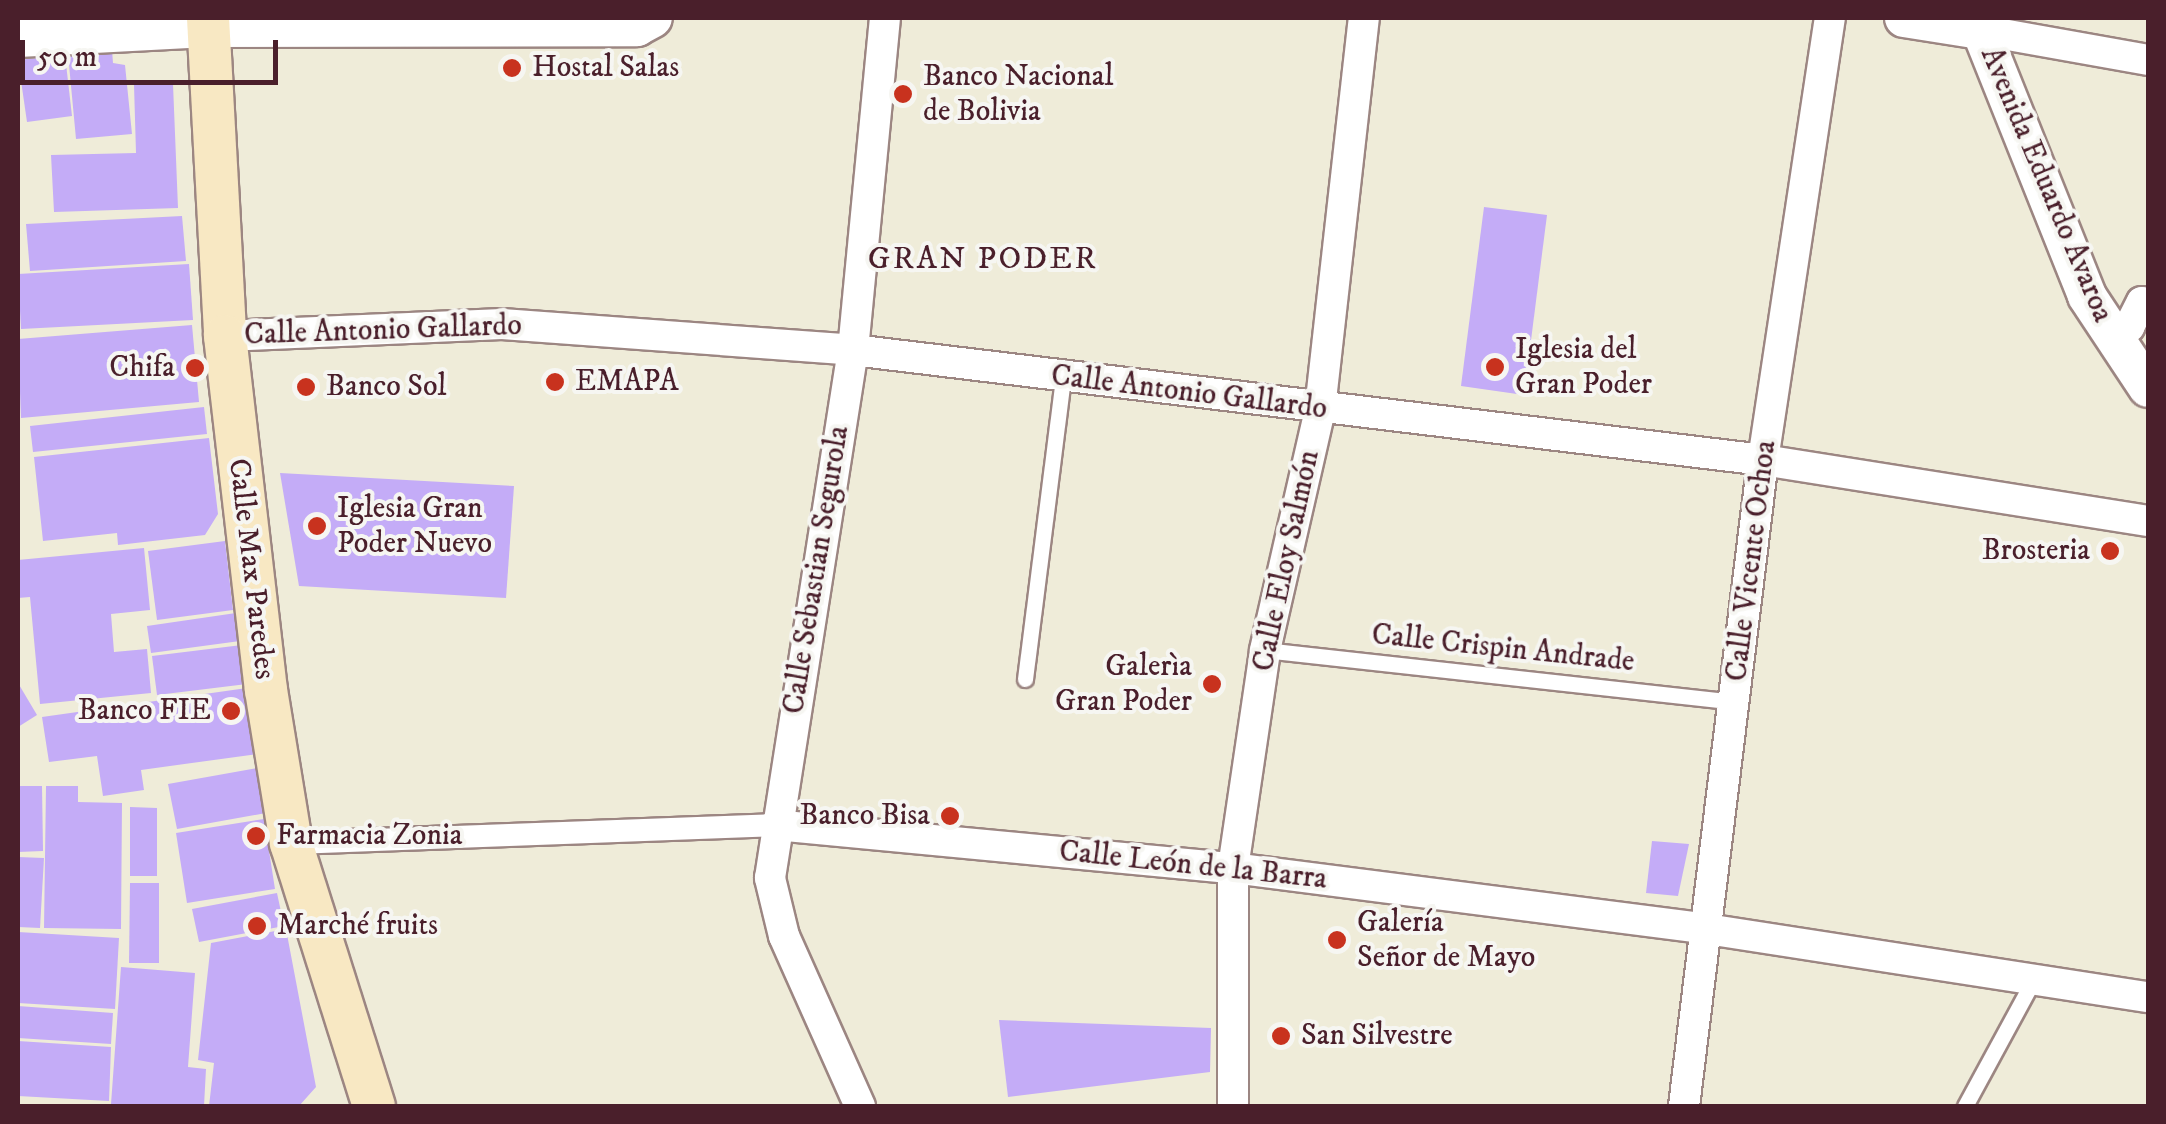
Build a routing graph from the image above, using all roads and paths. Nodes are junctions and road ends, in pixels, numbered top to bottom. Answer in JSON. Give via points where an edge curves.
{"nodes":[{"id":1,"x":653,"y":18,"type":"edge"},
{"id":2,"x":885,"y":18,"type":"edge"},
{"id":3,"x":1364,"y":18,"type":"edge"},
{"id":4,"x":1830,"y":18,"type":"edge"},
{"id":5,"x":1904,"y":18,"type":"edge"},
{"id":6,"x":208,"y":23,"type":"edge"},
{"id":7,"x":1978,"y":24,"type":"edge"},
{"id":8,"x":18,"y":38,"type":"edge"},
{"id":9,"x":2148,"y":60,"type":"edge"},
{"id":10,"x":2148,"y":304,"type":"edge"},
{"id":11,"x":2107,"y":332,"type":"junction"},
{"id":12,"x":225,"y":336,"type":"junction"},
{"id":13,"x":854,"y":350,"type":"junction"},
{"id":14,"x":1062,"y":377,"type":"junction"},
{"id":15,"x":2148,"y":388,"type":"edge"},
{"id":16,"x":1320,"y":409,"type":"junction"},
{"id":17,"x":1764,"y":460,"type":"junction"},
{"id":18,"x":2148,"y":520,"type":"edge"},
{"id":19,"x":1265,"y":650,"type":"junction"},
{"id":20,"x":1025,"y":679,"type":"dead end"},
{"id":21,"x":1734,"y":702,"type":"junction"},
{"id":22,"x":775,"y":825,"type":"junction"},
{"id":23,"x":291,"y":843,"type":"junction"},
{"id":24,"x":1233,"y":868,"type":"junction"},
{"id":25,"x":1707,"y":930,"type":"junction"},
{"id":26,"x":2034,"y":977,"type":"junction"},
{"id":27,"x":2148,"y":997,"type":"edge"},
{"id":28,"x":374,"y":1106,"type":"edge"},
{"id":29,"x":860,"y":1106,"type":"edge"},
{"id":30,"x":1234,"y":1106,"type":"edge"},
{"id":31,"x":1684,"y":1106,"type":"edge"},
{"id":32,"x":1965,"y":1106,"type":"edge"}],
"edges":[{"from":1,"to":6,"type":"street","via":[[637,27]]},
{"from":2,"to":13,"type":"street","name":"Calle Sebastian Segurola"},
{"from":3,"to":16,"type":"street","name":"Calle Eloy Salmón"},
{"from":4,"to":17,"type":"street","name":"Calle Vicente Ochoa"},
{"from":5,"to":7,"type":"street"},
{"from":6,"to":8,"type":"street"},
{"from":6,"to":12,"type":"main road","name":"Calle Max Paredes"},
{"from":7,"to":9,"type":"street"},
{"from":7,"to":11,"type":"street","name":"Avenida Eduardo Avaroa"},
{"from":10,"to":11,"type":"street","via":[[2142,302],[2129,327]]},
{"from":11,"to":15,"type":"street","name":"Avenida Eduardo Avaroa"},
{"from":12,"to":13,"type":"street","name":"Calle Antonio Gallardo","via":[[502,324]]},
{"from":12,"to":23,"type":"main road","name":"Calle Max Paredes","via":[[240,500]]},
{"from":13,"to":14,"type":"street","name":"Calle Antonio Gallardo"},
{"from":13,"to":22,"type":"street","name":"Calle Sebastian Segurola"},
{"from":14,"to":16,"type":"street","name":"Calle Antonio Gallardo"},
{"from":14,"to":20,"type":"lane"},
{"from":16,"to":17,"type":"street","name":"Calle Antonio Gallardo"},
{"from":16,"to":19,"type":"street","name":"Calle Eloy Salmón"},
{"from":17,"to":18,"type":"street","name":"Calle Antonio Gallardo"},
{"from":17,"to":21,"type":"street","name":"Calle Vicente Ochoa"},
{"from":19,"to":21,"type":"lane","name":"Calle Crispin Andrade"},
{"from":19,"to":24,"type":"street","name":"Calle Eloy Salmón"},
{"from":21,"to":25,"type":"street","name":"Calle Vicente Ochoa"},
{"from":22,"to":23,"type":"street","name":"Calle León de la Barra"},
{"from":22,"to":24,"type":"street","name":"Calle León de la Barra"},
{"from":22,"to":29,"type":"street","name":"Calle Sebastian Segurola","via":[[770,878],[784,936]]},
{"from":23,"to":28,"type":"main road","name":"Calle Max Paredes"},
{"from":24,"to":25,"type":"street","name":"Calle León de la Barra"},
{"from":24,"to":30,"type":"street","name":"Calle Eloy Salmón"},
{"from":25,"to":26,"type":"street","name":"Calle León de la Barra"},
{"from":25,"to":31,"type":"street","name":"Calle Vicente Ochoa"},
{"from":26,"to":27,"type":"street","name":"Calle León de la Barra"},
{"from":26,"to":32,"type":"lane"}]}
